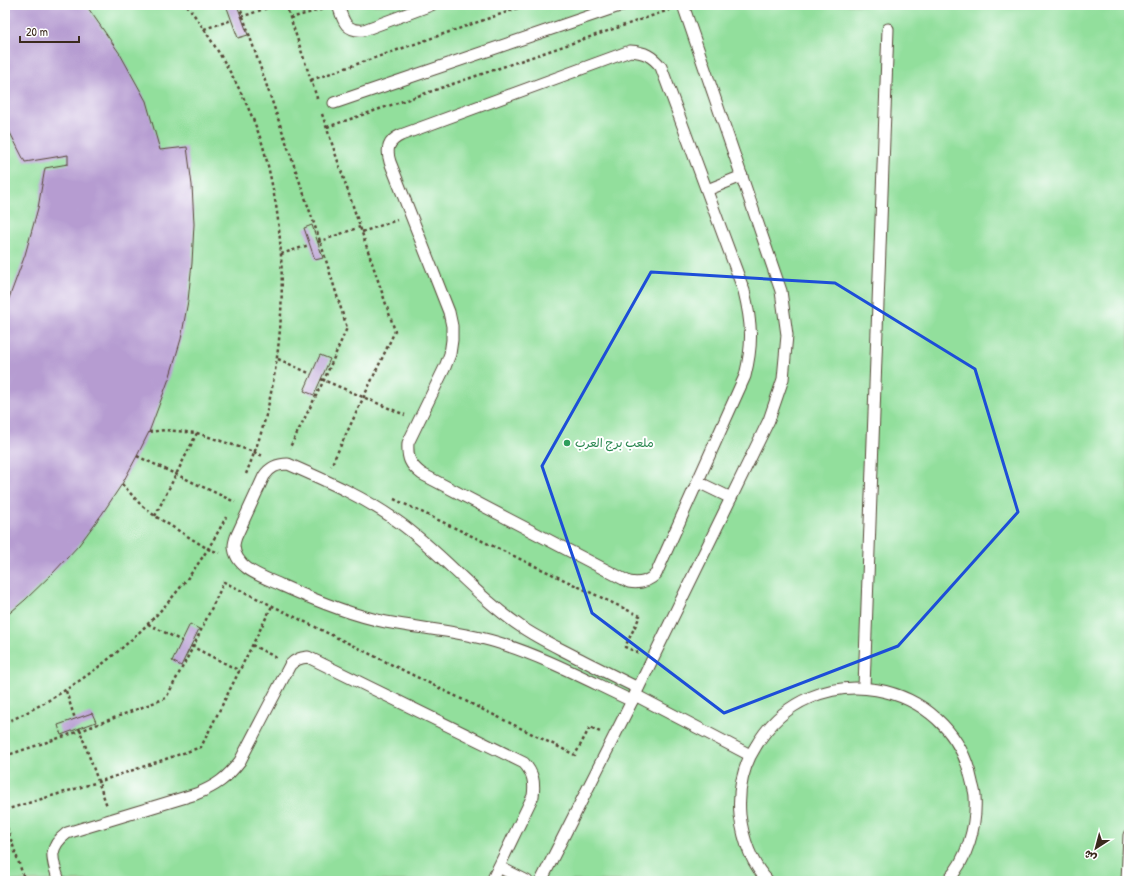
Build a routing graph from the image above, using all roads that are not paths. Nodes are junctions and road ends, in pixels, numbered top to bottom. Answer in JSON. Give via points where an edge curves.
{"nodes":[{"id":1,"x":338,"y":5,"type":"edge"},
{"id":2,"x":431,"y":5,"type":"edge"},
{"id":3,"x":622,"y":5,"type":"edge"},
{"id":4,"x":683,"y":5,"type":"edge"},
{"id":5,"x":888,"y":29,"type":"dead end"},
{"id":6,"x":334,"y":103,"type":"dead end"},
{"id":7,"x":742,"y":176,"type":"junction"},
{"id":8,"x":707,"y":190,"type":"junction"},
{"id":9,"x":698,"y":482,"type":"junction"},
{"id":10,"x":731,"y":498,"type":"junction"},
{"id":11,"x":864,"y":687,"type":"junction"},
{"id":12,"x":635,"y":695,"type":"junction"},
{"id":13,"x":750,"y":755,"type":"junction"},
{"id":14,"x":1129,"y":835,"type":"edge"},
{"id":15,"x":499,"y":867,"type":"junction"},
{"id":16,"x":59,"y":881,"type":"edge"},
{"id":17,"x":492,"y":881,"type":"edge"},
{"id":18,"x":527,"y":881,"type":"edge"},
{"id":19,"x":541,"y":881,"type":"edge"},
{"id":20,"x":768,"y":881,"type":"edge"},
{"id":21,"x":947,"y":881,"type":"edge"},
{"id":22,"x":1127,"y":881,"type":"edge"}],
"edges":[{"from":1,"to":2,"type":"lane","via":[[345,24],[359,31]]},
{"from":3,"to":6,"type":"lane"},
{"from":4,"to":7,"type":"lane"},
{"from":5,"to":11,"type":"lane"},
{"from":7,"to":8,"type":"lane"},
{"from":7,"to":10,"type":"lane","via":[[781,291],[787,335],[783,379],[769,420]]},
{"from":8,"to":9,"type":"lane","via":[[744,291],[751,325],[751,342],[745,376]]},
{"from":8,"to":9,"type":"lane","via":[[661,67],[648,54],[639,52],[630,52],[395,138],[388,150],[388,156],[449,312],[452,326],[450,354],[408,443],[410,461],[415,469],[629,582],[637,583],[645,582],[656,574]]},
{"from":9,"to":10,"type":"lane"},
{"from":10,"to":12,"type":"lane"},
{"from":11,"to":13,"type":"lane","via":[[840,688],[817,694],[796,704],[778,717],[762,735]]},
{"from":11,"to":21,"type":"lane","via":[[892,692],[917,704],[940,721],[958,743],[970,769],[975,797],[974,825],[966,852]]},
{"from":12,"to":12,"type":"lane","via":[[520,627],[480,595],[418,538],[382,511],[345,490],[288,464],[272,467],[264,476],[234,545],[239,559],[254,572],[295,592],[352,613],[384,621],[471,635],[539,657]]},
{"from":12,"to":13,"type":"lane"},
{"from":12,"to":19,"type":"lane"},
{"from":13,"to":20,"type":"lane","via":[[742,779],[739,804],[742,830],[750,854]]},
{"from":14,"to":22,"type":"lane"},
{"from":15,"to":16,"type":"lane","via":[[533,796],[534,778],[524,763],[308,658],[301,658],[290,665],[240,761],[221,782],[196,794],[67,833],[60,839],[53,855]]},
{"from":15,"to":17,"type":"lane"},
{"from":15,"to":18,"type":"lane"}]}
